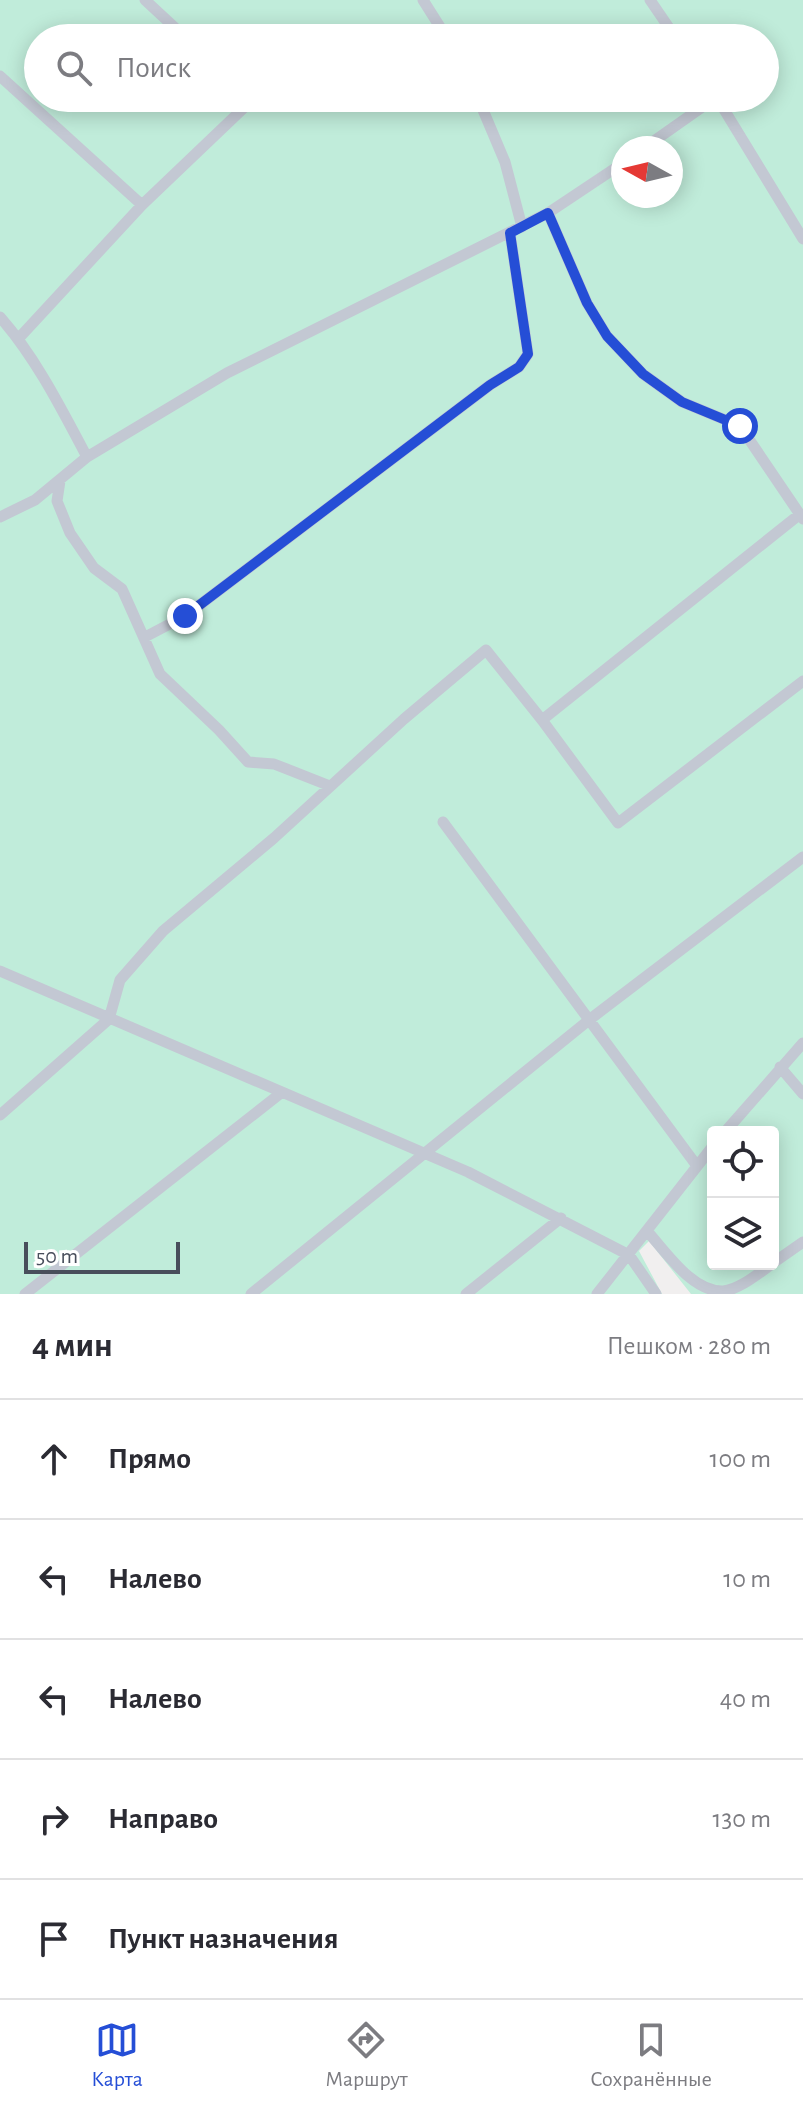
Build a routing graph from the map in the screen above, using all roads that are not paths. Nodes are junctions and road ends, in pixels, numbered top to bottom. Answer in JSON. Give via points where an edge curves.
{"nodes":[{"id":1,"x":145,"y":0,"type":"edge"},
{"id":2,"x":423,"y":0,"type":"edge"},
{"id":3,"x":650,"y":0,"type":"edge"},
{"id":4,"x":171,"y":24,"type":"edge"},
{"id":5,"x":438,"y":24,"type":"edge"},
{"id":6,"x":666,"y":24,"type":"edge"},
{"id":7,"x":0,"y":76,"type":"edge"},
{"id":8,"x":24,"y":98,"type":"edge"},
{"id":9,"x":40,"y":112,"type":"edge"},
{"id":10,"x":239,"y":112,"type":"edge"},
{"id":11,"x":484,"y":112,"type":"edge"},
{"id":12,"x":696,"y":112,"type":"edge"},
{"id":13,"x":725,"y":112,"type":"edge"},
{"id":14,"x":661,"y":136,"type":"edge"},
{"id":15,"x":611,"y":171,"type":"edge"},
{"id":16,"x":142,"y":205,"type":"junction"},
{"id":17,"x":548,"y":213,"type":"junction"},
{"id":18,"x":522,"y":227,"type":"junction"},
{"id":19,"x":510,"y":233,"type":"junction"},
{"id":20,"x":803,"y":239,"type":"edge"},
{"id":21,"x":0,"y":317,"type":"edge"},
{"id":22,"x":19,"y":338,"type":"junction"},
{"id":23,"x":87,"y":457,"type":"junction"},
{"id":24,"x":60,"y":481,"type":"junction"},
{"id":25,"x":801,"y":516,"type":"edge"},
{"id":26,"x":0,"y":517,"type":"edge"},
{"id":27,"x":145,"y":637,"type":"junction"},
{"id":28,"x":803,"y":681,"type":"edge"},
{"id":29,"x":542,"y":720,"type":"junction"},
{"id":30,"x":330,"y":786,"type":"junction"},
{"id":31,"x":443,"y":822,"type":"dead end"},
{"id":32,"x":803,"y":857,"type":"edge"},
{"id":33,"x":0,"y":971,"type":"edge"},
{"id":34,"x":109,"y":1019,"type":"junction"},
{"id":35,"x":589,"y":1020,"type":"junction"},
{"id":36,"x":803,"y":1043,"type":"edge"},
{"id":37,"x":780,"y":1067,"type":"junction"},
{"id":38,"x":281,"y":1093,"type":"junction"},
{"id":39,"x":803,"y":1094,"type":"edge"},
{"id":40,"x":0,"y":1115,"type":"edge"},
{"id":41,"x":730,"y":1126,"type":"edge"},
{"id":42,"x":423,"y":1154,"type":"junction"},
{"id":43,"x":707,"y":1154,"type":"edge"},
{"id":44,"x":697,"y":1166,"type":"junction"},
{"id":45,"x":561,"y":1218,"type":"junction"},
{"id":46,"x":647,"y":1231,"type":"junction"},
{"id":47,"x":803,"y":1242,"type":"edge"},
{"id":48,"x":629,"y":1255,"type":"junction"},
{"id":49,"x":779,"y":1260,"type":"edge"},
{"id":50,"x":765,"y":1270,"type":"edge"},
{"id":51,"x":705,"y":1291,"type":"edge"},
{"id":52,"x":25,"y":1294,"type":"edge"},
{"id":53,"x":251,"y":1294,"type":"edge"},
{"id":54,"x":466,"y":1294,"type":"edge"},
{"id":55,"x":597,"y":1294,"type":"edge"},
{"id":56,"x":656,"y":1294,"type":"edge"}],
"edges":[{"from":1,"to":4,"type":"lane"},
{"from":2,"to":5,"type":"lane"},
{"from":3,"to":6,"type":"lane"},
{"from":7,"to":8,"type":"lane"},
{"from":9,"to":16,"type":"lane"},
{"from":10,"to":16,"type":"lane"},
{"from":11,"to":18,"type":"lane","via":[[505,162]]},
{"from":12,"to":14,"type":"lane"},
{"from":13,"to":20,"type":"lane"},
{"from":15,"to":17,"type":"lane"},
{"from":16,"to":22,"type":"lane"},
{"from":17,"to":18,"type":"lane"},
{"from":17,"to":25,"type":"lane","via":[[607,336],[643,374],[682,402],[740,426]]},
{"from":18,"to":19,"type":"lane"},
{"from":19,"to":23,"type":"lane","via":[[227,373]]},
{"from":19,"to":27,"type":"lane","via":[[528,354],[519,367],[185,616]]},
{"from":21,"to":22,"type":"lane"},
{"from":22,"to":23,"type":"lane"},
{"from":23,"to":24,"type":"lane"},
{"from":24,"to":26,"type":"lane"},
{"from":24,"to":27,"type":"lane","via":[[57,501],[70,533],[94,568],[122,589]]},
{"from":25,"to":29,"type":"lane"},
{"from":27,"to":30,"type":"lane","via":[[160,674],[248,762],[274,764]]},
{"from":28,"to":29,"type":"lane","via":[[618,823]]},
{"from":29,"to":30,"type":"lane","via":[[486,650]]},
{"from":30,"to":34,"type":"lane","via":[[163,931],[120,980]]},
{"from":31,"to":35,"type":"lane"},
{"from":32,"to":35,"type":"lane"},
{"from":33,"to":34,"type":"lane"},
{"from":34,"to":38,"type":"lane"},
{"from":34,"to":40,"type":"lane"},
{"from":35,"to":42,"type":"lane"},
{"from":35,"to":44,"type":"lane"},
{"from":36,"to":37,"type":"lane"},
{"from":37,"to":39,"type":"lane"},
{"from":37,"to":41,"type":"lane"},
{"from":38,"to":42,"type":"lane"},
{"from":38,"to":52,"type":"lane"},
{"from":42,"to":45,"type":"lane"},
{"from":42,"to":53,"type":"lane"},
{"from":43,"to":44,"type":"lane"},
{"from":44,"to":46,"type":"lane"},
{"from":45,"to":48,"type":"lane"},
{"from":45,"to":54,"type":"lane"},
{"from":46,"to":48,"type":"lane"},
{"from":46,"to":51,"type":"lane"},
{"from":47,"to":49,"type":"lane"},
{"from":48,"to":55,"type":"lane"},
{"from":48,"to":56,"type":"lane"},
{"from":50,"to":51,"type":"lane","via":[[726,1291]]}]}
